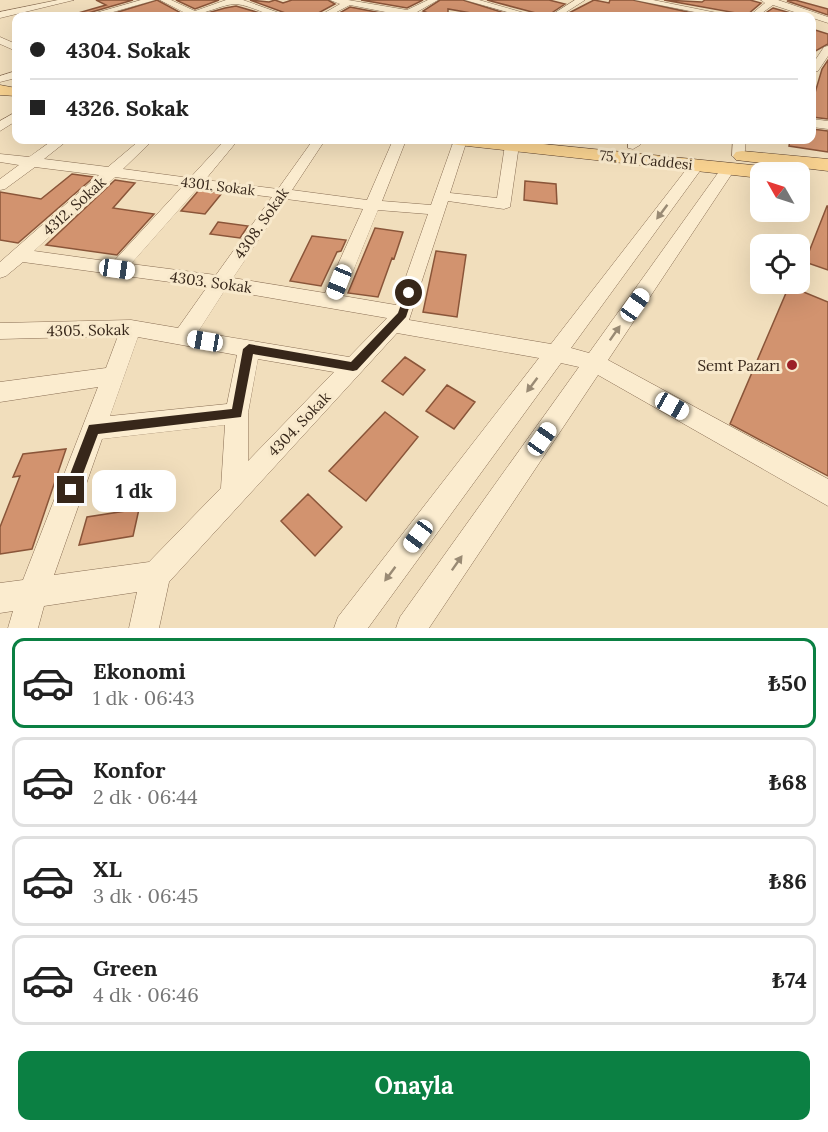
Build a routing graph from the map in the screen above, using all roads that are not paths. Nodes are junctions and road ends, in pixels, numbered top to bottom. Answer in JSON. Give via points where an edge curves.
{"nodes":[{"id":1,"x":70,"y":0,"type":"edge"},
{"id":2,"x":151,"y":0,"type":"edge"},
{"id":3,"x":164,"y":0,"type":"edge"},
{"id":4,"x":334,"y":0,"type":"edge"},
{"id":5,"x":386,"y":0,"type":"edge"},
{"id":6,"x":434,"y":0,"type":"edge"},
{"id":7,"x":469,"y":0,"type":"edge"},
{"id":8,"x":561,"y":0,"type":"edge"},
{"id":9,"x":639,"y":0,"type":"edge"},
{"id":10,"x":699,"y":0,"type":"edge"},
{"id":11,"x":770,"y":0,"type":"edge"},
{"id":12,"x":58,"y":1,"type":"edge"},
{"id":13,"x":234,"y":1,"type":"edge"},
{"id":14,"x":579,"y":2,"type":"edge"},
{"id":15,"x":348,"y":3,"type":"junction"},
{"id":16,"x":11,"y":5,"type":"dead end"},
{"id":17,"x":660,"y":5,"type":"edge"},
{"id":18,"x":372,"y":7,"type":"junction"},
{"id":19,"x":494,"y":7,"type":"junction"},
{"id":20,"x":688,"y":9,"type":"junction"},
{"id":21,"x":21,"y":10,"type":"junction"},
{"id":22,"x":13,"y":12,"type":"edge"},
{"id":23,"x":80,"y":12,"type":"edge"},
{"id":24,"x":104,"y":12,"type":"edge"},
{"id":25,"x":186,"y":12,"type":"edge"},
{"id":26,"x":200,"y":12,"type":"edge"},
{"id":27,"x":256,"y":12,"type":"edge"},
{"id":28,"x":331,"y":12,"type":"edge"},
{"id":29,"x":397,"y":12,"type":"edge"},
{"id":30,"x":411,"y":12,"type":"edge"},
{"id":31,"x":486,"y":12,"type":"edge"},
{"id":32,"x":514,"y":12,"type":"edge"},
{"id":33,"x":562,"y":12,"type":"edge"},
{"id":34,"x":704,"y":12,"type":"edge"},
{"id":35,"x":758,"y":12,"type":"edge"},
{"id":36,"x":807,"y":12,"type":"edge"},
{"id":37,"x":825,"y":47,"type":"edge"},
{"id":38,"x":816,"y":64,"type":"edge"},
{"id":39,"x":56,"y":144,"type":"edge"},
{"id":40,"x":142,"y":144,"type":"edge"},
{"id":41,"x":228,"y":144,"type":"edge"},
{"id":42,"x":316,"y":144,"type":"edge"},
{"id":43,"x":398,"y":144,"type":"edge"},
{"id":44,"x":458,"y":144,"type":"edge"},
{"id":45,"x":501,"y":144,"type":"edge"},
{"id":46,"x":649,"y":144,"type":"edge"},
{"id":47,"x":512,"y":145,"type":"junction"},
{"id":48,"x":736,"y":155,"type":"edge"},
{"id":49,"x":0,"y":158,"type":"edge"},
{"id":50,"x":32,"y":162,"type":"junction"},
{"id":51,"x":750,"y":164,"type":"edge"},
{"id":52,"x":697,"y":165,"type":"junction"},
{"id":53,"x":828,"y":165,"type":"edge"},
{"id":54,"x":111,"y":172,"type":"junction"},
{"id":55,"x":810,"y":178,"type":"edge"},
{"id":56,"x":828,"y":180,"type":"edge"},
{"id":57,"x":192,"y":183,"type":"junction"},
{"id":58,"x":0,"y":186,"type":"edge"},
{"id":59,"x":282,"y":194,"type":"junction"},
{"id":60,"x":438,"y":203,"type":"junction"},
{"id":61,"x":370,"y":205,"type":"junction"},
{"id":62,"x":18,"y":255,"type":"junction"},
{"id":63,"x":117,"y":269,"type":"junction"},
{"id":64,"x":0,"y":272,"type":"edge"},
{"id":65,"x":219,"y":283,"type":"junction"},
{"id":66,"x":331,"y":301,"type":"junction"},
{"id":67,"x":398,"y":320,"type":"junction"},
{"id":68,"x":131,"y":328,"type":"junction"},
{"id":69,"x":0,"y":331,"type":"edge"},
{"id":70,"x":183,"y":337,"type":"junction"},
{"id":71,"x":249,"y":349,"type":"junction"},
{"id":72,"x":556,"y":353,"type":"junction"},
{"id":73,"x":594,"y":363,"type":"junction"},
{"id":74,"x":353,"y":367,"type":"junction"},
{"id":75,"x":113,"y":376,"type":"junction"},
{"id":76,"x":0,"y":392,"type":"edge"},
{"id":77,"x":237,"y":413,"type":"junction"},
{"id":78,"x":93,"y":429,"type":"junction"},
{"id":79,"x":234,"y":492,"type":"junction"},
{"id":80,"x":828,"y":493,"type":"edge"},
{"id":81,"x":156,"y":575,"type":"junction"},
{"id":82,"x":33,"y":593,"type":"junction"},
{"id":83,"x":0,"y":598,"type":"edge"},
{"id":84,"x":23,"y":628,"type":"edge"},
{"id":85,"x":144,"y":628,"type":"edge"},
{"id":86,"x":349,"y":628,"type":"edge"},
{"id":87,"x":411,"y":628,"type":"edge"}],
"edges":[{"from":1,"to":12,"type":"street"},
{"from":2,"to":24,"type":"street"},
{"from":3,"to":25,"type":"street"},
{"from":4,"to":15,"type":"street"},
{"from":5,"to":18,"type":"street"},
{"from":6,"to":30,"type":"street"},
{"from":7,"to":19,"type":"street"},
{"from":8,"to":14,"type":"street"},
{"from":9,"to":17,"type":"street"},
{"from":10,"to":20,"type":"street"},
{"from":11,"to":35,"type":"street"},
{"from":11,"to":36,"type":"street"},
{"from":12,"to":21,"type":"street"},
{"from":12,"to":23,"type":"street"},
{"from":13,"to":26,"type":"street"},
{"from":13,"to":27,"type":"street"},
{"from":14,"to":33,"type":"street"},
{"from":15,"to":18,"type":"street"},
{"from":15,"to":28,"type":"street"},
{"from":16,"to":21,"type":"street"},
{"from":17,"to":20,"type":"street"},
{"from":18,"to":29,"type":"street"},
{"from":19,"to":31,"type":"street"},
{"from":19,"to":32,"type":"street"},
{"from":20,"to":34,"type":"street"},
{"from":21,"to":22,"type":"street"},
{"from":37,"to":38,"type":"street"},
{"from":39,"to":50,"type":"street"},
{"from":40,"to":54,"type":"street","name":"4312. Sokak"},
{"from":41,"to":57,"type":"street"},
{"from":42,"to":59,"type":"street","name":"4308. Sokak"},
{"from":43,"to":61,"type":"street"},
{"from":44,"to":60,"type":"street","name":"4304. Sokak"},
{"from":45,"to":47,"type":"main road","name":"75. Yıl Caddesi"},
{"from":46,"to":48,"type":"main road","name":"75. Yıl Caddesi"},
{"from":47,"to":52,"type":"main road","name":"75. Yıl Caddesi"},
{"from":47,"to":60,"type":"street","name":"4301. Sokak","via":[[504,204]]},
{"from":48,"to":51,"type":"main road","name":"75. Yıl Caddesi"},
{"from":48,"to":52,"type":"main road","name":"75. Yıl Caddesi"},
{"from":48,"to":53,"type":"main road","name":"75. Yıl Caddesi"},
{"from":73,"to":48,"type":"street","one_way":true},
{"from":49,"to":50,"type":"street","name":"4301. Sokak"},
{"from":50,"to":54,"type":"street","name":"4301. Sokak"},
{"from":50,"to":58,"type":"street"},
{"from":52,"to":72,"type":"street","one_way":true},
{"from":54,"to":57,"type":"street","name":"4301. Sokak"},
{"from":54,"to":62,"type":"street","name":"4312. Sokak"},
{"from":55,"to":56,"type":"main road"},
{"from":57,"to":59,"type":"street","name":"4301. Sokak"},
{"from":57,"to":63,"type":"street"},
{"from":59,"to":61,"type":"street","name":"4301. Sokak"},
{"from":59,"to":65,"type":"street","name":"4308. Sokak"},
{"from":60,"to":61,"type":"street","name":"4301. Sokak"},
{"from":60,"to":67,"type":"street","name":"4304. Sokak"},
{"from":61,"to":66,"type":"street"},
{"from":62,"to":63,"type":"street","name":"4303. Sokak"},
{"from":62,"to":64,"type":"street","name":"4312. Sokak"},
{"from":63,"to":65,"type":"street","name":"4303. Sokak"},
{"from":65,"to":66,"type":"street","name":"4303. Sokak"},
{"from":65,"to":70,"type":"street","name":"4308. Sokak"},
{"from":66,"to":67,"type":"street","name":"4303. Sokak"},
{"from":67,"to":72,"type":"street","name":"4303. Sokak"},
{"from":67,"to":74,"type":"street","name":"4304. Sokak"},
{"from":68,"to":69,"type":"street","name":"4305. Sokak"},
{"from":68,"to":70,"type":"street","name":"4305. Sokak"},
{"from":68,"to":75,"type":"street"},
{"from":70,"to":71,"type":"street","name":"4305. Sokak"},
{"from":71,"to":74,"type":"street","name":"4305. Sokak"},
{"from":71,"to":77,"type":"street"},
{"from":72,"to":73,"type":"street","name":"4303. Sokak"},
{"from":72,"to":86,"type":"street","one_way":true},
{"from":73,"to":80,"type":"street","name":"4303. Sokak"},
{"from":87,"to":73,"type":"street","one_way":true},
{"from":74,"to":79,"type":"street","name":"4304. Sokak"},
{"from":75,"to":76,"type":"street"},
{"from":75,"to":78,"type":"street"},
{"from":77,"to":78,"type":"street"},
{"from":77,"to":79,"type":"street"},
{"from":78,"to":82,"type":"street"},
{"from":79,"to":81,"type":"street","name":"4304. Sokak"},
{"from":81,"to":82,"type":"street"},
{"from":81,"to":85,"type":"street"},
{"from":82,"to":83,"type":"street"},
{"from":82,"to":84,"type":"street"}]}
